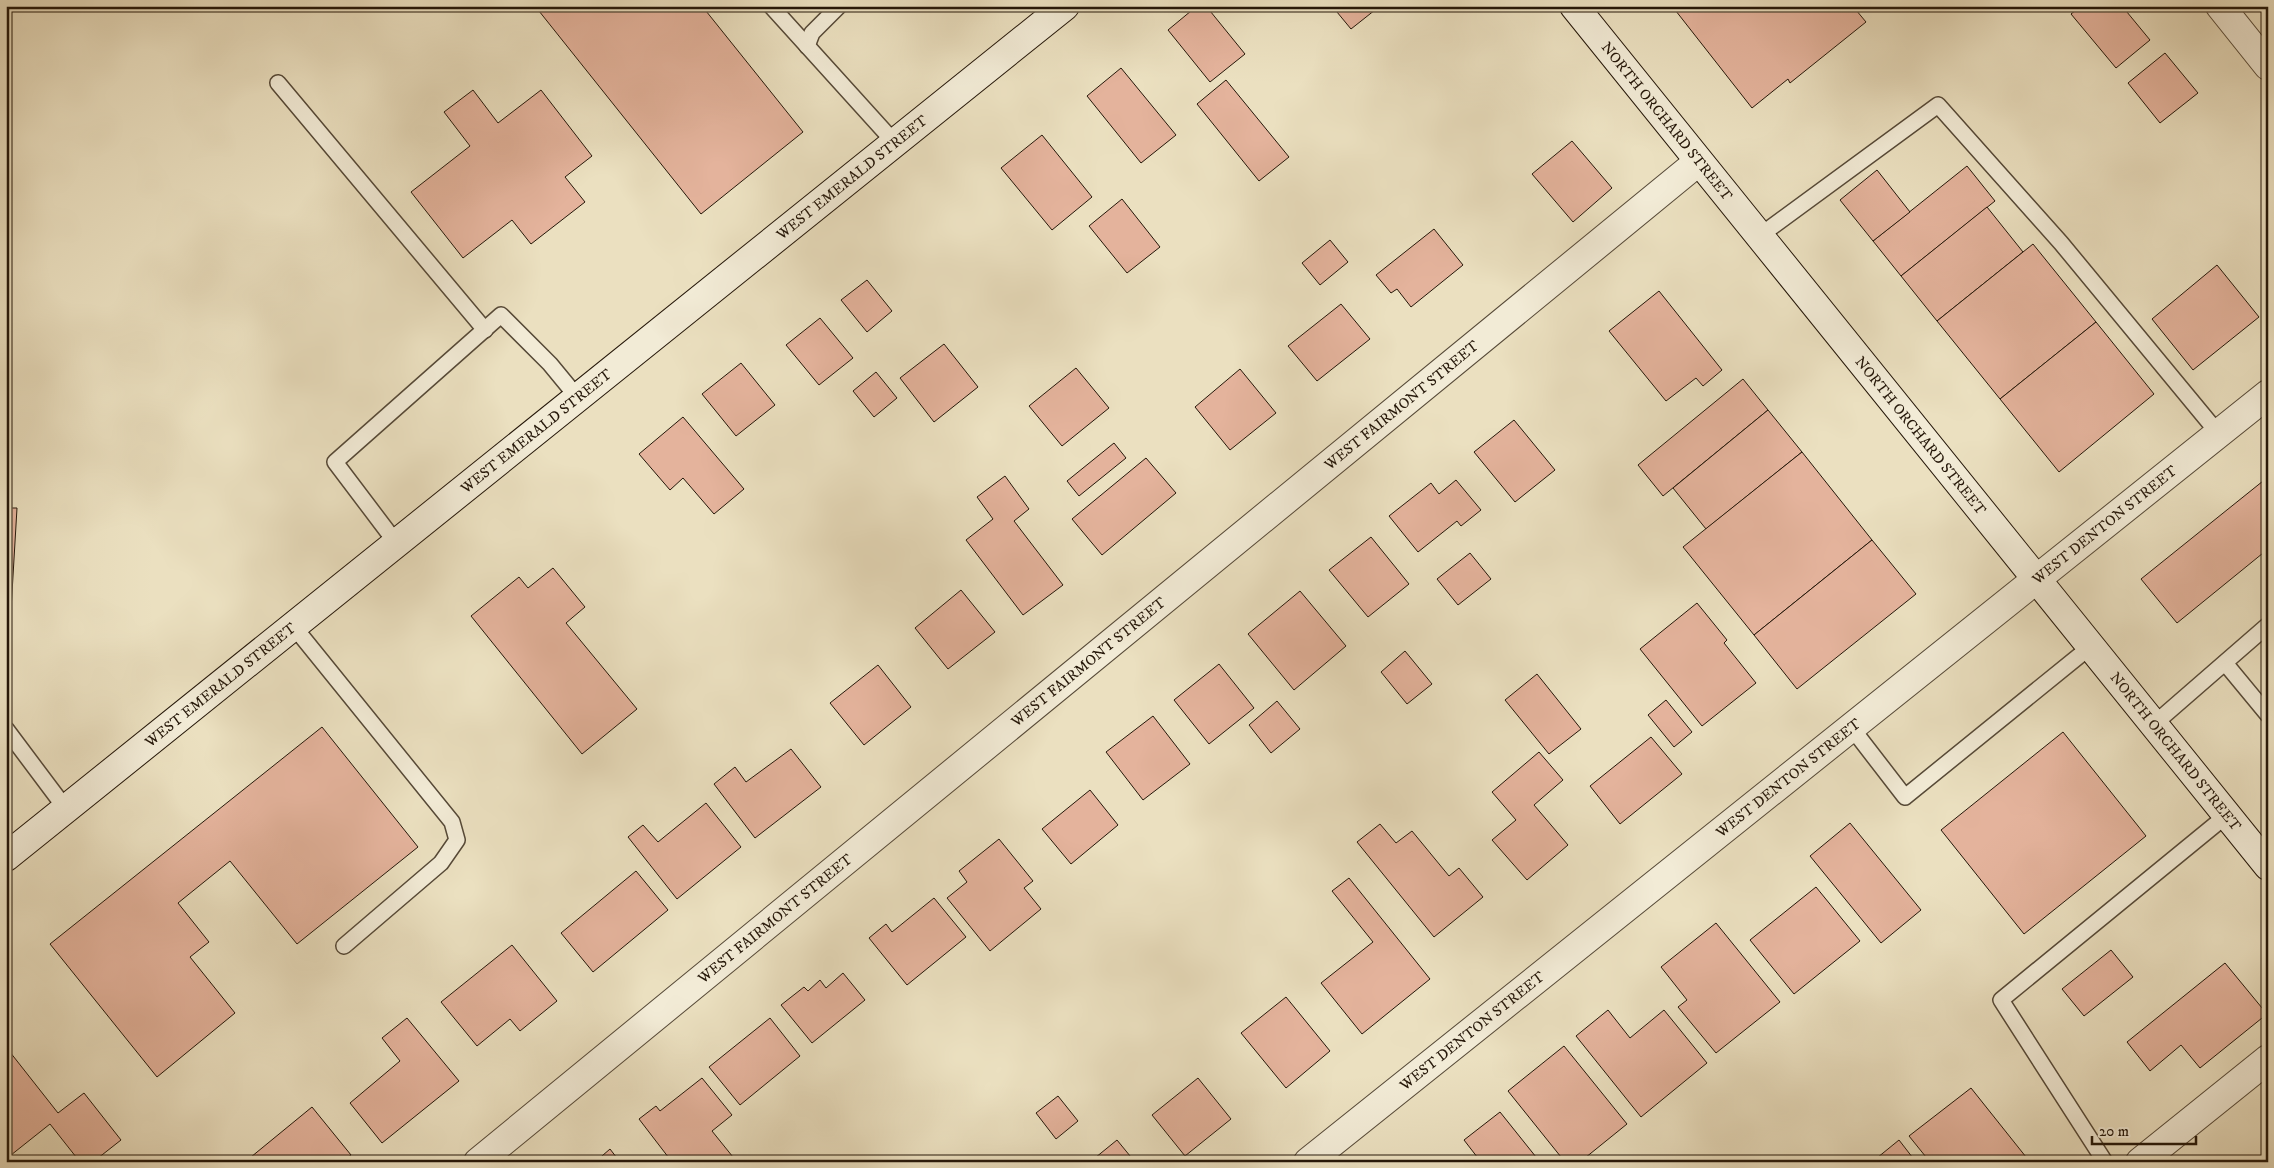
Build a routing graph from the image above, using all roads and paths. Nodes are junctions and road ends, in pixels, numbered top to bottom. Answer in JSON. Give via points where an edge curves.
{"nodes":[{"id":1,"x":770,"y":6,"type":"edge"},
{"id":2,"x":839,"y":6,"type":"edge"},
{"id":3,"x":1066,"y":6,"type":"edge"},
{"id":4,"x":2220,"y":6,"type":"edge"},
{"id":5,"x":1577,"y":7,"type":"edge"},
{"id":6,"x":807,"y":46,"type":"junction"},
{"id":7,"x":2268,"y":66,"type":"edge"},
{"id":8,"x":278,"y":83,"type":"dead end"},
{"id":9,"x":895,"y":143,"type":"junction"},
{"id":10,"x":1698,"y":162,"type":"junction"},
{"id":11,"x":1758,"y":237,"type":"junction"},
{"id":12,"x":485,"y":330,"type":"junction"},
{"id":13,"x":2268,"y":394,"type":"edge"},
{"id":14,"x":578,"y":398,"type":"junction"},
{"id":15,"x":2218,"y":434,"type":"junction"},
{"id":16,"x":397,"y":544,"type":"junction"},
{"id":17,"x":2035,"y":579,"type":"junction"},
{"id":18,"x":2268,"y":625,"type":"edge"},
{"id":19,"x":294,"y":628,"type":"junction"},
{"id":20,"x":2090,"y":647,"type":"junction"},
{"id":21,"x":2224,"y":663,"type":"junction"},
{"id":22,"x":2268,"y":715,"type":"edge"},
{"id":23,"x":2153,"y":725,"type":"junction"},
{"id":24,"x":1851,"y":727,"type":"junction"},
{"id":25,"x":6,"y":729,"type":"edge"},
{"id":26,"x":66,"y":809,"type":"junction"},
{"id":27,"x":2227,"y":816,"type":"junction"},
{"id":28,"x":2265,"y":856,"type":"edge"},
{"id":29,"x":6,"y":857,"type":"edge"},
{"id":30,"x":344,"y":946,"type":"dead end"},
{"id":31,"x":2268,"y":1059,"type":"edge"},
{"id":32,"x":2150,"y":1159,"type":"edge"},
{"id":33,"x":478,"y":1162,"type":"edge"},
{"id":34,"x":1308,"y":1162,"type":"edge"},
{"id":35,"x":2105,"y":1162,"type":"edge"}],
"edges":[{"from":1,"to":6,"type":"lane"},
{"from":2,"to":6,"type":"lane","via":[[812,33]]},
{"from":3,"to":9,"type":"street","name":"WEST EMERALD STREET"},
{"from":4,"to":7,"type":"street"},
{"from":5,"to":10,"type":"street","name":"NORTH ORCHARD STREET"},
{"from":6,"to":9,"type":"lane"},
{"from":8,"to":12,"type":"lane"},
{"from":9,"to":14,"type":"street","name":"WEST EMERALD STREET"},
{"from":10,"to":11,"type":"street","name":"NORTH ORCHARD STREET"},
{"from":10,"to":33,"type":"street","name":"WEST FAIRMONT STREET"},
{"from":11,"to":15,"type":"lane","via":[[1938,105],[2061,243]]},
{"from":11,"to":17,"type":"street","name":"NORTH ORCHARD STREET"},
{"from":12,"to":14,"type":"lane","via":[[501,315],[550,364]]},
{"from":12,"to":16,"type":"lane","via":[[335,462]]},
{"from":13,"to":15,"type":"street","name":"WEST DENTON STREET"},
{"from":14,"to":16,"type":"street","name":"WEST EMERALD STREET"},
{"from":15,"to":17,"type":"street","name":"WEST DENTON STREET"},
{"from":16,"to":19,"type":"street","name":"WEST EMERALD STREET"},
{"from":17,"to":20,"type":"street","name":"NORTH ORCHARD STREET"},
{"from":17,"to":24,"type":"street","name":"WEST DENTON STREET"},
{"from":18,"to":21,"type":"lane"},
{"from":19,"to":26,"type":"street","name":"WEST EMERALD STREET"},
{"from":19,"to":30,"type":"lane","via":[[452,822],[456,840],[441,863]]},
{"from":20,"to":23,"type":"street","name":"NORTH ORCHARD STREET"},
{"from":20,"to":24,"type":"lane","via":[[1905,797]]},
{"from":21,"to":22,"type":"lane"},
{"from":21,"to":23,"type":"lane"},
{"from":23,"to":27,"type":"street","name":"NORTH ORCHARD STREET"},
{"from":24,"to":34,"type":"street","name":"WEST DENTON STREET"},
{"from":25,"to":26,"type":"lane"},
{"from":26,"to":29,"type":"street","name":"WEST EMERALD STREET"},
{"from":27,"to":28,"type":"street","name":"NORTH ORCHARD STREET"},
{"from":27,"to":35,"type":"lane","via":[[2001,1000]]},
{"from":31,"to":32,"type":"street"}]}
